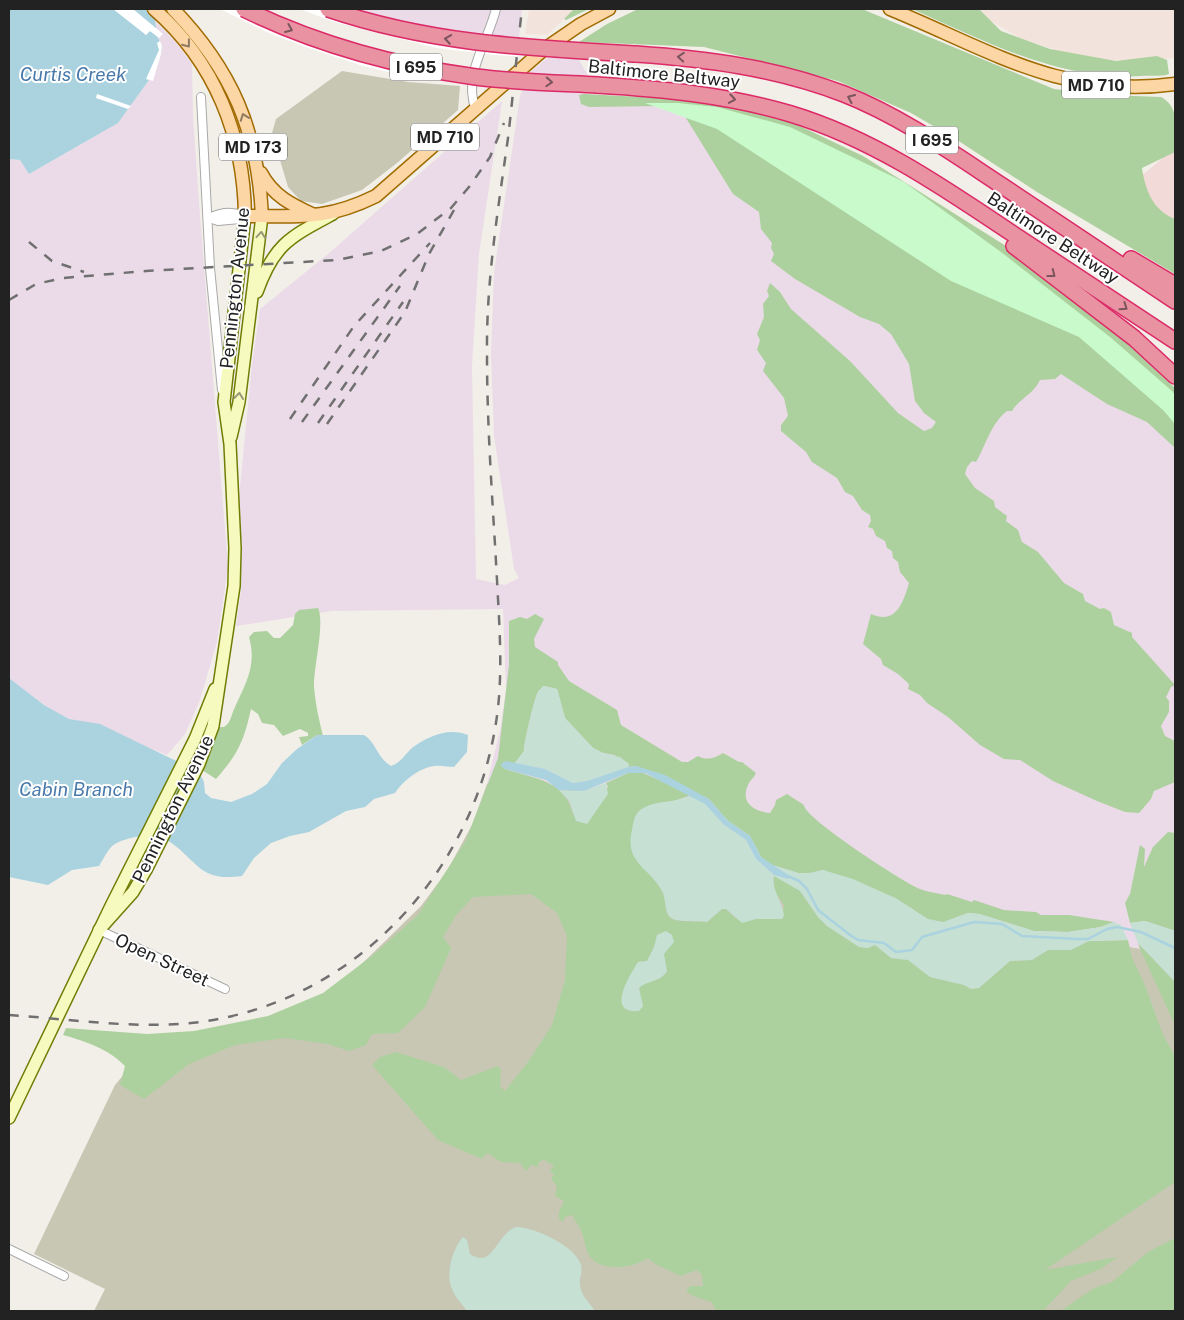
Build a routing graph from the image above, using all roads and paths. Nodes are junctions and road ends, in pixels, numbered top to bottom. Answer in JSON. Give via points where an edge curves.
{"nodes":[{"id":1,"x":154,"y":9,"type":"edge"},
{"id":2,"x":173,"y":9,"type":"edge"},
{"id":3,"x":244,"y":9,"type":"edge"},
{"id":4,"x":328,"y":9,"type":"edge"},
{"id":5,"x":496,"y":9,"type":"edge"},
{"id":6,"x":609,"y":9,"type":"edge"},
{"id":7,"x":890,"y":9,"type":"edge"},
{"id":8,"x":1175,"y":84,"type":"edge"},
{"id":9,"x":201,"y":97,"type":"dead end"},
{"id":10,"x":476,"y":110,"type":"junction"},
{"id":11,"x":882,"y":112,"type":"junction"},
{"id":12,"x":870,"y":145,"type":"junction"},
{"id":13,"x":257,"y":166,"type":"junction"},
{"id":14,"x":335,"y":213,"type":"junction"},
{"id":15,"x":244,"y":216,"type":"junction"},
{"id":16,"x":262,"y":216,"type":"junction"},
{"id":17,"x":317,"y":216,"type":"junction"},
{"id":18,"x":209,"y":218,"type":"junction"},
{"id":19,"x":1175,"y":285,"type":"edge"},
{"id":20,"x":1175,"y":300,"type":"edge"},
{"id":21,"x":249,"y":315,"type":"junction"},
{"id":22,"x":1175,"y":341,"type":"edge"},
{"id":23,"x":1175,"y":376,"type":"edge"},
{"id":24,"x":224,"y":402,"type":"junction"},
{"id":25,"x":230,"y":444,"type":"junction"},
{"id":26,"x":220,"y":676,"type":"junction"},
{"id":27,"x":99,"y":930,"type":"junction"},
{"id":28,"x":225,"y":989,"type":"dead end"},
{"id":29,"x":9,"y":1118,"type":"edge"},
{"id":30,"x":9,"y":1249,"type":"edge"},
{"id":31,"x":64,"y":1276,"type":"dead end"}],
"edges":[{"from":1,"to":15,"type":"main road","name":"Pennington Avenue","number":"MD 173","one_way":true,"via":[[192,50],[209,74],[223,103],[242,168]]},
{"from":13,"to":2,"type":"main road","name":"Pennington Avenue","number":"MD 173","one_way":true,"via":[[245,117],[229,82],[202,42]]},
{"from":3,"to":12,"type":"highway","name":"Baltimore Beltway","number":"I 695","one_way":true,"bridge":true,"via":[[306,36],[390,62],[478,78],[698,93],[793,114]]},
{"from":11,"to":4,"type":"highway","name":"Baltimore Beltway","number":"I 695","one_way":true,"bridge":true,"via":[[797,78],[746,66],[703,59],[483,44],[396,30]]},
{"from":5,"to":10,"type":"street","via":[[471,81]]},
{"from":6,"to":10,"type":"main road","number":"MD 710","via":[[543,50]]},
{"from":7,"to":8,"type":"main road","number":"MD 710","via":[[1020,66],[1061,79],[1121,87]]},
{"from":9,"to":18,"type":"street"},
{"from":10,"to":14,"type":"main road","number":"MD 710","via":[[376,196]]},
{"from":11,"to":19,"type":"highway","via":[[960,153]]},
{"from":11,"to":20,"type":"highway","name":"Baltimore Beltway","number":"I 695","via":[[951,152]]},
{"from":12,"to":22,"type":"highway","name":"Baltimore Beltway","number":"I 695","one_way":true,"via":[[935,183]]},
{"from":12,"to":23,"type":"highway","one_way":true,"via":[[1037,262],[1134,338]]},
{"from":13,"to":16,"type":"main road","name":"Pennington Avenue","number":"MD 173"},
{"from":13,"to":17,"type":"main road","via":[[274,192]]},
{"from":14,"to":17,"type":"main road","number":"MD 710"},
{"from":14,"to":21,"type":"main road","via":[[280,246],[262,278]]},
{"from":15,"to":16,"type":"main road","number":"MD 710"},
{"from":15,"to":18,"type":"street","via":[[224,213]]},
{"from":15,"to":24,"type":"main road","name":"Pennington Avenue","number":"MD 173"},
{"from":16,"to":17,"type":"main road","number":"MD 710"},
{"from":21,"to":16,"type":"main road","name":"Pennington Avenue","number":"MD 173","one_way":true},
{"from":18,"to":24,"type":"street","via":[[211,278]]},
{"from":25,"to":21,"type":"main road","name":"Pennington Avenue","number":"MD 173","one_way":true,"via":[[239,402]]},
{"from":24,"to":25,"type":"main road","name":"Pennington Avenue","number":"MD 173"},
{"from":25,"to":26,"type":"main road","name":"Pennington Avenue","number":"MD 173","via":[[234,586]]},
{"from":26,"to":27,"type":"main road","name":"Pennington Avenue","number":"MD 173","via":[[186,757]]},
{"from":26,"to":27,"type":"main road","name":"Pennington Avenue","number":"MD 173","via":[[213,726],[199,764],[133,892]]},
{"from":27,"to":28,"type":"street","name":"Open Street"},
{"from":27,"to":29,"type":"main road","name":"Pennington Avenue","number":"MD 173"},
{"from":30,"to":31,"type":"street"}]}
